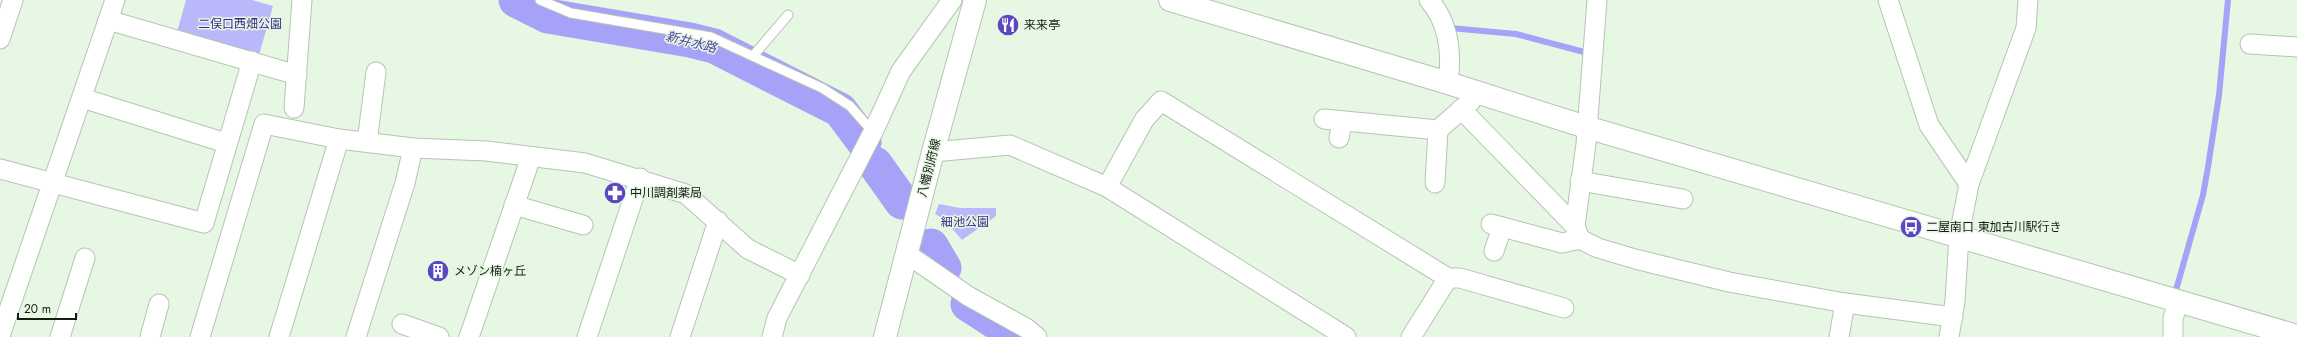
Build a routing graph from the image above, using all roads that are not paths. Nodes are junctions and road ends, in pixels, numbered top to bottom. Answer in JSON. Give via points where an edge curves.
{"nodes":[{"id":1,"x":13,"y":0,"type":"edge"},
{"id":2,"x":115,"y":0,"type":"edge"},
{"id":3,"x":302,"y":0,"type":"edge"},
{"id":4,"x":540,"y":0,"type":"edge"},
{"id":5,"x":952,"y":0,"type":"edge"},
{"id":6,"x":975,"y":0,"type":"edge"},
{"id":7,"x":1170,"y":0,"type":"edge"},
{"id":8,"x":1429,"y":0,"type":"edge"},
{"id":9,"x":1597,"y":0,"type":"edge"},
{"id":10,"x":1888,"y":0,"type":"edge"},
{"id":11,"x":2028,"y":0,"type":"edge"},
{"id":12,"x":788,"y":15,"type":"dead end"},
{"id":13,"x":108,"y":20,"type":"junction"},
{"id":14,"x":0,"y":39,"type":"edge"},
{"id":15,"x":2250,"y":44,"type":"dead end"},
{"id":16,"x":2297,"y":47,"type":"edge"},
{"id":17,"x":753,"y":56,"type":"junction"},
{"id":18,"x":252,"y":61,"type":"junction"},
{"id":19,"x":376,"y":72,"type":"dead end"},
{"id":20,"x":297,"y":75,"type":"junction"},
{"id":21,"x":1448,"y":83,"type":"junction"},
{"id":22,"x":1480,"y":94,"type":"junction"},
{"id":23,"x":82,"y":98,"type":"junction"},
{"id":24,"x":294,"y":108,"type":"dead end"},
{"id":25,"x":1461,"y":109,"type":"junction"},
{"id":26,"x":1335,"y":126,"type":"dead end"},
{"id":27,"x":1586,"y":127,"type":"junction"},
{"id":28,"x":1438,"y":130,"type":"junction"},
{"id":29,"x":873,"y":132,"type":"junction"},
{"id":30,"x":339,"y":139,"type":"junction"},
{"id":31,"x":367,"y":142,"type":"junction"},
{"id":32,"x":226,"y":143,"type":"junction"},
{"id":33,"x":413,"y":148,"type":"junction"},
{"id":34,"x":933,"y":152,"type":"junction"},
{"id":35,"x":531,"y":157,"type":"junction"},
{"id":36,"x":0,"y":169,"type":"edge"},
{"id":37,"x":640,"y":178,"type":"junction"},
{"id":38,"x":1580,"y":181,"type":"junction"},
{"id":39,"x":53,"y":183,"type":"junction"},
{"id":40,"x":1435,"y":183,"type":"dead end"},
{"id":41,"x":1969,"y":184,"type":"junction"},
{"id":42,"x":1108,"y":187,"type":"junction"},
{"id":43,"x":1683,"y":199,"type":"dead end"},
{"id":44,"x":514,"y":205,"type":"junction"},
{"id":45,"x":718,"y":221,"type":"junction"},
{"id":46,"x":583,"y":224,"type":"dead end"},
{"id":47,"x":1577,"y":233,"type":"junction"},
{"id":48,"x":1959,"y":236,"type":"junction"},
{"id":49,"x":1494,"y":251,"type":"dead end"},
{"id":50,"x":907,"y":254,"type":"junction"},
{"id":51,"x":85,"y":258,"type":"dead end"},
{"id":52,"x":800,"y":275,"type":"junction"},
{"id":53,"x":1448,"y":278,"type":"junction"},
{"id":54,"x":2178,"y":302,"type":"junction"},
{"id":55,"x":1845,"y":303,"type":"junction"},
{"id":56,"x":159,"y":304,"type":"dead end"},
{"id":57,"x":1564,"y":308,"type":"dead end"},
{"id":58,"x":1953,"y":317,"type":"junction"},
{"id":59,"x":402,"y":324,"type":"dead end"},
{"id":60,"x":2286,"y":335,"type":"edge"},
{"id":61,"x":0,"y":336,"type":"edge"},
{"id":62,"x":60,"y":337,"type":"edge"},
{"id":63,"x":150,"y":337,"type":"edge"},
{"id":64,"x":200,"y":337,"type":"edge"},
{"id":65,"x":279,"y":337,"type":"edge"},
{"id":66,"x":356,"y":337,"type":"edge"},
{"id":67,"x":439,"y":337,"type":"edge"},
{"id":68,"x":468,"y":337,"type":"edge"},
{"id":69,"x":587,"y":337,"type":"edge"},
{"id":70,"x":680,"y":337,"type":"edge"},
{"id":71,"x":772,"y":337,"type":"edge"},
{"id":72,"x":885,"y":337,"type":"edge"},
{"id":73,"x":1038,"y":337,"type":"edge"},
{"id":74,"x":1346,"y":337,"type":"edge"},
{"id":75,"x":1411,"y":337,"type":"edge"},
{"id":76,"x":1839,"y":337,"type":"edge"},
{"id":77,"x":1950,"y":337,"type":"edge"},
{"id":78,"x":2173,"y":337,"type":"edge"}],
"edges":[{"from":1,"to":14,"type":"street"},
{"from":2,"to":13,"type":"street"},
{"from":3,"to":20,"type":"street"},
{"from":4,"to":17,"type":"lane","via":[[571,13],[711,37]]},
{"from":5,"to":29,"type":"street","via":[[901,71]]},
{"from":6,"to":34,"type":"street","name":"八幡別府線"},
{"from":7,"to":21,"type":"street"},
{"from":8,"to":21,"type":"street","via":[[1436,8],[1445,29],[1451,63]]},
{"from":9,"to":27,"type":"street"},
{"from":10,"to":41,"type":"street","via":[[1929,125]]},
{"from":11,"to":41,"type":"street","via":[[2026,28],[1976,172]]},
{"from":12,"to":17,"type":"lane"},
{"from":13,"to":18,"type":"street"},
{"from":13,"to":23,"type":"street"},
{"from":15,"to":16,"type":"street"},
{"from":17,"to":29,"type":"lane","via":[[822,88],[850,106]]},
{"from":18,"to":20,"type":"street"},
{"from":18,"to":32,"type":"street"},
{"from":19,"to":31,"type":"street"},
{"from":20,"to":24,"type":"street"},
{"from":21,"to":22,"type":"street"},
{"from":22,"to":25,"type":"street"},
{"from":22,"to":27,"type":"street"},
{"from":23,"to":32,"type":"street"},
{"from":23,"to":39,"type":"street"},
{"from":25,"to":28,"type":"street"},
{"from":25,"to":47,"type":"street"},
{"from":26,"to":28,"type":"street"},
{"from":27,"to":38,"type":"street"},
{"from":27,"to":48,"type":"street"},
{"from":28,"to":40,"type":"street"},
{"from":29,"to":52,"type":"street"},
{"from":30,"to":31,"type":"street"},
{"from":30,"to":64,"type":"street","via":[[264,124]]},
{"from":30,"to":65,"type":"street"},
{"from":31,"to":33,"type":"street"},
{"from":32,"to":39,"type":"street","via":[[204,224]]},
{"from":33,"to":35,"type":"street","via":[[486,151]]},
{"from":33,"to":66,"type":"street","via":[[405,183]]},
{"from":34,"to":42,"type":"street","via":[[1010,145]]},
{"from":34,"to":50,"type":"street","name":"八幡別府線"},
{"from":35,"to":37,"type":"street","via":[[585,162]]},
{"from":35,"to":44,"type":"street"},
{"from":36,"to":39,"type":"street"},
{"from":37,"to":45,"type":"street","via":[[686,194]]},
{"from":37,"to":69,"type":"street"},
{"from":38,"to":43,"type":"street"},
{"from":38,"to":47,"type":"street"},
{"from":39,"to":61,"type":"street"},
{"from":41,"to":48,"type":"street"},
{"from":42,"to":53,"type":"street","via":[[1144,120],[1161,101]]},
{"from":42,"to":74,"type":"street"},
{"from":44,"to":46,"type":"street"},
{"from":44,"to":68,"type":"street"},
{"from":45,"to":52,"type":"street","via":[[748,249]]},
{"from":45,"to":70,"type":"street"},
{"from":47,"to":49,"type":"street","via":[[1562,243],[1497,225]]},
{"from":47,"to":55,"type":"street","via":[[1598,248],[1635,259],[1729,282]]},
{"from":48,"to":54,"type":"street"},
{"from":48,"to":58,"type":"street"},
{"from":50,"to":72,"type":"street","name":"八幡別府線"},
{"from":50,"to":73,"type":"street","via":[[968,296]]},
{"from":51,"to":62,"type":"street"},
{"from":52,"to":71,"type":"street","via":[[777,318]]},
{"from":53,"to":57,"type":"street","via":[[1460,278]]},
{"from":53,"to":75,"type":"street"},
{"from":54,"to":60,"type":"street"},
{"from":54,"to":78,"type":"street","via":[[2173,318]]},
{"from":55,"to":58,"type":"street"},
{"from":55,"to":76,"type":"street"},
{"from":56,"to":63,"type":"street"},
{"from":58,"to":77,"type":"street"},
{"from":59,"to":67,"type":"street"}]}
